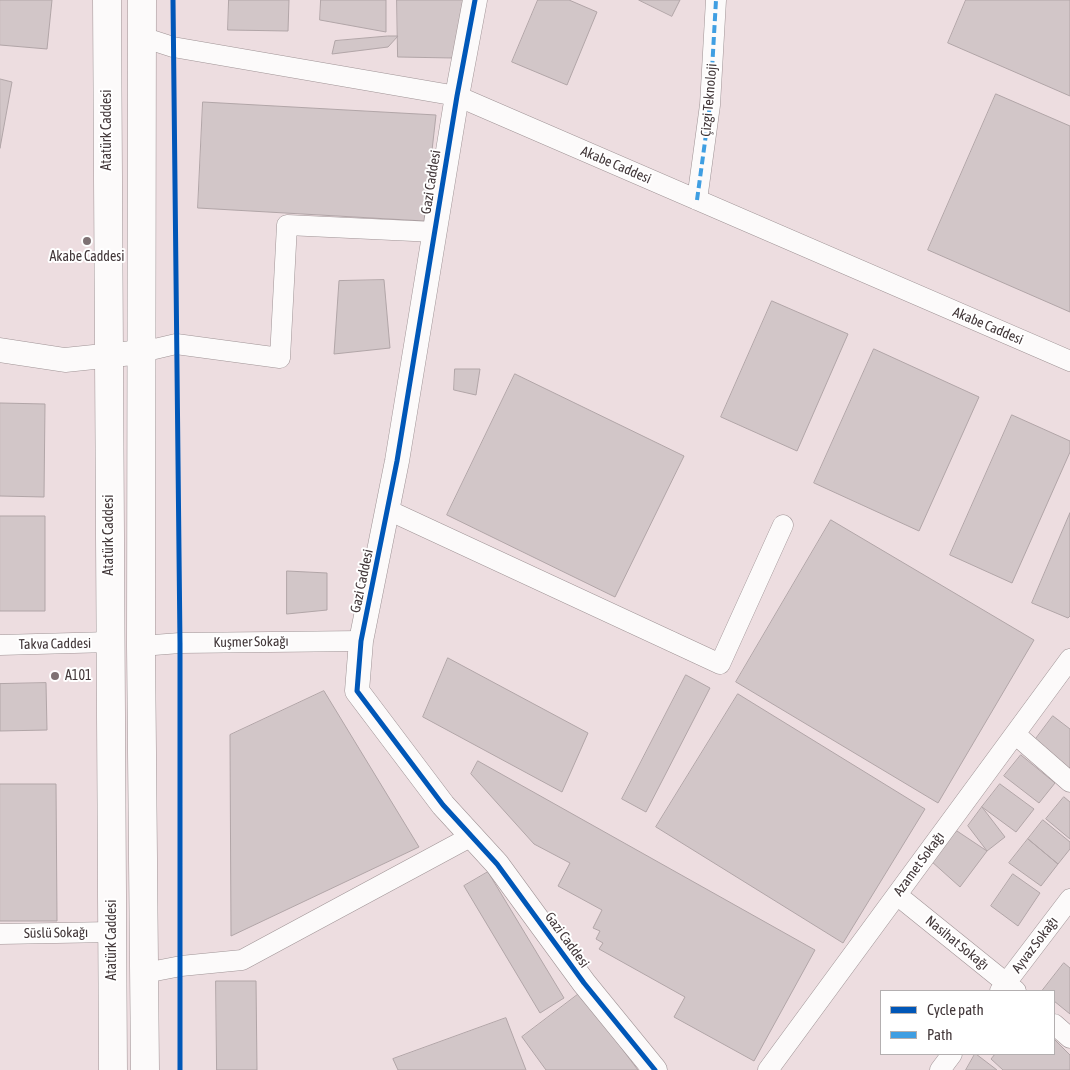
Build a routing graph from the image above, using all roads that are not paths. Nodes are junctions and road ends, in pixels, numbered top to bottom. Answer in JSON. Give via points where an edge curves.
{"nodes":[{"id":1,"x":107,"y":0,"type":"edge"},
{"id":2,"x":142,"y":0,"type":"edge"},
{"id":3,"x":475,"y":0,"type":"edge"},
{"id":4,"x":716,"y":0,"type":"edge"},
{"id":5,"x":142,"y":37,"type":"junction"},
{"id":6,"x":457,"y":96,"type":"junction"},
{"id":7,"x":697,"y":200,"type":"junction"},
{"id":8,"x":435,"y":232,"type":"junction"},
{"id":9,"x":0,"y":350,"type":"edge"},
{"id":10,"x":142,"y":352,"type":"junction"},
{"id":11,"x":108,"y":355,"type":"junction"},
{"id":12,"x":1070,"y":361,"type":"edge"},
{"id":13,"x":388,"y":510,"type":"junction"},
{"id":14,"x":783,"y":526,"type":"dead end"},
{"id":15,"x":361,"y":641,"type":"junction"},
{"id":16,"x":110,"y":642,"type":"junction"},
{"id":17,"x":0,"y":645,"type":"edge"},
{"id":18,"x":141,"y":646,"type":"junction"},
{"id":19,"x":1070,"y":659,"type":"edge"},
{"id":20,"x":1015,"y":734,"type":"junction"},
{"id":21,"x":1070,"y":782,"type":"edge"},
{"id":22,"x":472,"y":836,"type":"junction"},
{"id":23,"x":897,"y":895,"type":"junction"},
{"id":24,"x":1070,"y":899,"type":"edge"},
{"id":25,"x":112,"y":932,"type":"junction"},
{"id":26,"x":0,"y":934,"type":"edge"},
{"id":27,"x":145,"y":973,"type":"junction"},
{"id":28,"x":1007,"y":988,"type":"edge"},
{"id":29,"x":1055,"y":1025,"type":"edge"},
{"id":30,"x":1070,"y":1038,"type":"edge"},
{"id":31,"x":951,"y":1055,"type":"edge"},
{"id":32,"x":113,"y":1070,"type":"edge"},
{"id":33,"x":145,"y":1070,"type":"edge"},
{"id":34,"x":655,"y":1070,"type":"edge"},
{"id":35,"x":768,"y":1070,"type":"edge"},
{"id":36,"x":940,"y":1070,"type":"edge"}],
"edges":[{"from":1,"to":11,"type":"main road","name":"Atatürk Caddesi"},
{"from":2,"to":5,"type":"main road"},
{"from":3,"to":6,"type":"street","name":"Gazi Caddesi"},
{"from":4,"to":7,"type":"street","name":"Çizgi Teknoloji","via":[[710,105]]},
{"from":5,"to":6,"type":"street","name":"Akabe Caddesi","via":[[173,47]]},
{"from":5,"to":10,"type":"main road"},
{"from":6,"to":7,"type":"street","name":"Akabe Caddesi"},
{"from":6,"to":8,"type":"street","name":"Gazi Caddesi"},
{"from":7,"to":12,"type":"street","name":"Akabe Caddesi"},
{"from":8,"to":10,"type":"street","via":[[287,225],[280,358],[176,344]]},
{"from":8,"to":13,"type":"street","name":"Gazi Caddesi"},
{"from":9,"to":11,"type":"street","via":[[65,360]]},
{"from":10,"to":11,"type":"street"},
{"from":10,"to":18,"type":"main road"},
{"from":11,"to":16,"type":"main road","name":"Atatürk Caddesi"},
{"from":13,"to":14,"type":"street","via":[[720,664]]},
{"from":13,"to":15,"type":"street","name":"Gazi Caddesi"},
{"from":15,"to":18,"type":"street","name":"Kuşmer Sokağı"},
{"from":15,"to":22,"type":"street","name":"Gazi Caddesi","via":[[357,691],[443,805]]},
{"from":16,"to":17,"type":"street","name":"Takva Caddesi"},
{"from":16,"to":25,"type":"main road","name":"Atatürk Caddesi"},
{"from":18,"to":27,"type":"main road"},
{"from":19,"to":20,"type":"street","name":"Azamet Sokağı"},
{"from":20,"to":21,"type":"street"},
{"from":20,"to":23,"type":"street","name":"Azamet Sokağı"},
{"from":22,"to":27,"type":"street","via":[[242,960]]},
{"from":22,"to":34,"type":"street","name":"Gazi Caddesi"},
{"from":23,"to":28,"type":"street","name":"Nasihat Sokağı"},
{"from":23,"to":35,"type":"street","name":"Azamet Sokağı"},
{"from":24,"to":28,"type":"street","name":"Ayvaz Sokağı"},
{"from":25,"to":26,"type":"street","name":"Süslü Sokağı"},
{"from":25,"to":32,"type":"main road","name":"Atatürk Caddesi"},
{"from":27,"to":33,"type":"main road"},
{"from":29,"to":30,"type":"street"},
{"from":31,"to":36,"type":"street"}]}
